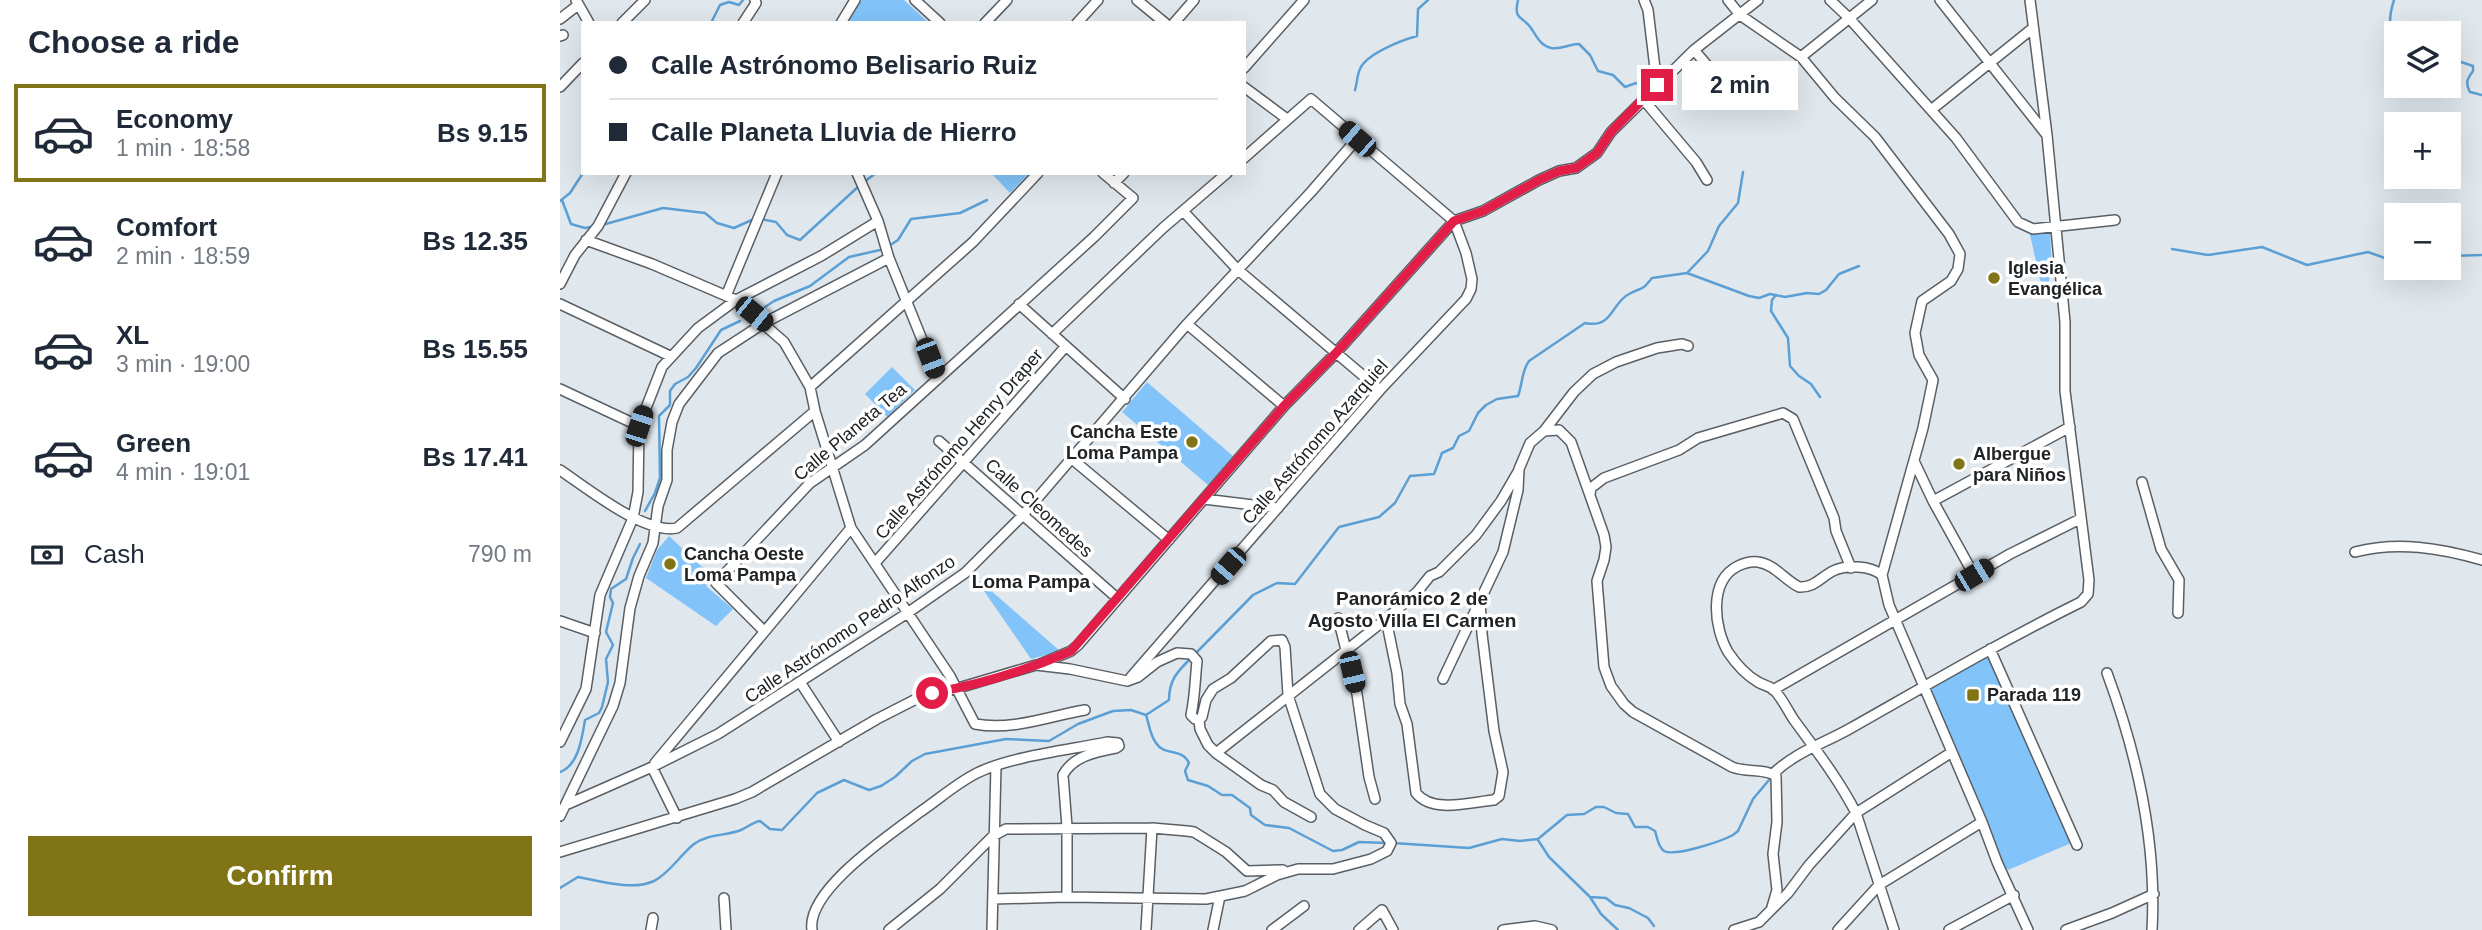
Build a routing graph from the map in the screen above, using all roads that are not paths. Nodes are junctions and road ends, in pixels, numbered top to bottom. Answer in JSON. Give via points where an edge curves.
{"nodes":[{"id":1,"x":645,"y":0,"type":"edge"},
{"id":2,"x":755,"y":0,"type":"edge"},
{"id":3,"x":855,"y":0,"type":"edge"},
{"id":4,"x":916,"y":0,"type":"edge"},
{"id":5,"x":1007,"y":0,"type":"edge"},
{"id":6,"x":1098,"y":0,"type":"edge"},
{"id":7,"x":1137,"y":0,"type":"edge"},
{"id":8,"x":1194,"y":0,"type":"edge"},
{"id":9,"x":1304,"y":0,"type":"edge"},
{"id":10,"x":1644,"y":0,"type":"edge"},
{"id":11,"x":1728,"y":0,"type":"edge"},
{"id":12,"x":1758,"y":0,"type":"edge"},
{"id":13,"x":1830,"y":0,"type":"edge"},
{"id":14,"x":1872,"y":0,"type":"edge"},
{"id":15,"x":1940,"y":0,"type":"edge"},
{"id":16,"x":2030,"y":0,"type":"edge"},
{"id":17,"x":577,"y":2,"type":"edge"},
{"id":18,"x":1740,"y":15,"type":"junction"},
{"id":19,"x":1849,"y":18,"type":"junction"},
{"id":20,"x":560,"y":19,"type":"edge"},
{"id":21,"x":588,"y":21,"type":"edge"},
{"id":22,"x":624,"y":21,"type":"edge"},
{"id":23,"x":744,"y":21,"type":"edge"},
{"id":24,"x":842,"y":21,"type":"edge"},
{"id":25,"x":938,"y":21,"type":"edge"},
{"id":26,"x":987,"y":21,"type":"edge"},
{"id":27,"x":1079,"y":21,"type":"edge"},
{"id":28,"x":1163,"y":21,"type":"edge"},
{"id":29,"x":1176,"y":21,"type":"edge"},
{"id":30,"x":2033,"y":28,"type":"junction"},
{"id":31,"x":1694,"y":50,"type":"junction"},
{"id":32,"x":1801,"y":57,"type":"junction"},
{"id":33,"x":1990,"y":63,"type":"junction"},
{"id":34,"x":581,"y":65,"type":"edge"},
{"id":35,"x":1246,"y":66,"type":"edge"},
{"id":36,"x":1657,"y":85,"type":"junction"},
{"id":37,"x":560,"y":87,"type":"edge"},
{"id":38,"x":1246,"y":88,"type":"edge"},
{"id":39,"x":1643,"y":99,"type":"junction"},
{"id":40,"x":1737,"y":100,"type":"dead end"},
{"id":41,"x":1931,"y":110,"type":"junction"},
{"id":42,"x":1287,"y":119,"type":"junction"},
{"id":43,"x":2047,"y":135,"type":"junction"},
{"id":44,"x":1357,"y":139,"type":"junction"},
{"id":45,"x":1246,"y":156,"type":"edge"},
{"id":46,"x":625,"y":175,"type":"edge"},
{"id":47,"x":777,"y":175,"type":"edge"},
{"id":48,"x":858,"y":175,"type":"edge"},
{"id":49,"x":1036,"y":175,"type":"edge"},
{"id":50,"x":1105,"y":175,"type":"edge"},
{"id":51,"x":1122,"y":175,"type":"edge"},
{"id":52,"x":1225,"y":175,"type":"edge"},
{"id":53,"x":1707,"y":180,"type":"dead end"},
{"id":54,"x":1114,"y":183,"type":"junction"},
{"id":55,"x":1184,"y":212,"type":"junction"},
{"id":56,"x":2115,"y":220,"type":"dead end"},
{"id":57,"x":1454,"y":221,"type":"junction"},
{"id":58,"x":878,"y":222,"type":"junction"},
{"id":59,"x":2054,"y":227,"type":"junction"},
{"id":60,"x":586,"y":240,"type":"junction"},
{"id":61,"x":889,"y":258,"type":"junction"},
{"id":62,"x":1237,"y":269,"type":"junction"},
{"id":63,"x":560,"y":284,"type":"edge"},
{"id":64,"x":726,"y":296,"type":"junction"},
{"id":65,"x":736,"y":300,"type":"junction"},
{"id":66,"x":907,"y":301,"type":"junction"},
{"id":67,"x":560,"y":304,"type":"edge"},
{"id":68,"x":1019,"y":304,"type":"junction"},
{"id":69,"x":764,"y":323,"type":"junction"},
{"id":70,"x":1187,"y":324,"type":"junction"},
{"id":71,"x":1052,"y":334,"type":"junction"},
{"id":72,"x":1066,"y":346,"type":"junction"},
{"id":73,"x":1688,"y":346,"type":"dead end"},
{"id":74,"x":1335,"y":354,"type":"junction"},
{"id":75,"x":670,"y":356,"type":"junction"},
{"id":76,"x":938,"y":379,"type":"junction"},
{"id":77,"x":810,"y":387,"type":"junction"},
{"id":78,"x":560,"y":388,"type":"edge"},
{"id":79,"x":1380,"y":390,"type":"junction"},
{"id":80,"x":1125,"y":399,"type":"junction"},
{"id":81,"x":1284,"y":406,"type":"junction"},
{"id":82,"x":815,"y":411,"type":"junction"},
{"id":83,"x":639,"y":426,"type":"junction"},
{"id":84,"x":2070,"y":427,"type":"junction"},
{"id":85,"x":1544,"y":431,"type":"junction"},
{"id":86,"x":939,"y":441,"type":"dead end"},
{"id":87,"x":1072,"y":460,"type":"junction"},
{"id":88,"x":1914,"y":461,"type":"junction"},
{"id":89,"x":964,"y":463,"type":"junction"},
{"id":90,"x":1520,"y":468,"type":"junction"},
{"id":91,"x":560,"y":470,"type":"edge"},
{"id":92,"x":832,"y":470,"type":"junction"},
{"id":93,"x":2142,"y":482,"type":"dead end"},
{"id":94,"x":1590,"y":496,"type":"junction"},
{"id":95,"x":1204,"y":499,"type":"junction"},
{"id":96,"x":1933,"y":501,"type":"junction"},
{"id":97,"x":1278,"y":508,"type":"junction"},
{"id":98,"x":1023,"y":515,"type":"junction"},
{"id":99,"x":633,"y":518,"type":"junction"},
{"id":100,"x":2080,"y":519,"type":"junction"},
{"id":101,"x":656,"y":527,"type":"junction"},
{"id":102,"x":851,"y":528,"type":"junction"},
{"id":103,"x":1170,"y":540,"type":"junction"},
{"id":104,"x":2355,"y":552,"type":"dead end"},
{"id":105,"x":2482,"y":560,"type":"edge"},
{"id":106,"x":875,"y":563,"type":"junction"},
{"id":107,"x":1851,"y":568,"type":"junction"},
{"id":108,"x":1882,"y":575,"type":"junction"},
{"id":109,"x":1974,"y":575,"type":"junction"},
{"id":110,"x":1117,"y":598,"type":"junction"},
{"id":111,"x":1480,"y":602,"type":"junction"},
{"id":112,"x":2178,"y":613,"type":"dead end"},
{"id":113,"x":906,"y":614,"type":"junction"},
{"id":114,"x":1338,"y":618,"type":"dead end"},
{"id":115,"x":1896,"y":618,"type":"junction"},
{"id":116,"x":1386,"y":619,"type":"junction"},
{"id":117,"x":560,"y":621,"type":"edge"},
{"id":118,"x":764,"y":631,"type":"junction"},
{"id":119,"x":595,"y":633,"type":"junction"},
{"id":120,"x":1990,"y":649,"type":"junction"},
{"id":121,"x":1347,"y":651,"type":"junction"},
{"id":122,"x":1037,"y":665,"type":"junction"},
{"id":123,"x":2107,"y":673,"type":"dead end"},
{"id":124,"x":1443,"y":679,"type":"dead end"},
{"id":125,"x":1127,"y":681,"type":"junction"},
{"id":126,"x":800,"y":682,"type":"junction"},
{"id":127,"x":1925,"y":685,"type":"junction"},
{"id":128,"x":956,"y":689,"type":"junction"},
{"id":129,"x":1773,"y":690,"type":"junction"},
{"id":130,"x":1289,"y":695,"type":"junction"},
{"id":131,"x":1085,"y":710,"type":"dead end"},
{"id":132,"x":1199,"y":720,"type":"junction"},
{"id":133,"x":560,"y":742,"type":"edge"},
{"id":134,"x":839,"y":742,"type":"junction"},
{"id":135,"x":1814,"y":748,"type":"junction"},
{"id":136,"x":1952,"y":752,"type":"junction"},
{"id":137,"x":1216,"y":753,"type":"junction"},
{"id":138,"x":996,"y":766,"type":"junction"},
{"id":139,"x":652,"y":767,"type":"junction"},
{"id":140,"x":1773,"y":774,"type":"junction"},
{"id":141,"x":1375,"y":799,"type":"dead end"},
{"id":142,"x":568,"y":804,"type":"junction"},
{"id":143,"x":1856,"y":813,"type":"junction"},
{"id":144,"x":560,"y":816,"type":"edge"},
{"id":145,"x":1311,"y":817,"type":"dead end"},
{"id":146,"x":677,"y":818,"type":"junction"},
{"id":147,"x":1982,"y":822,"type":"junction"},
{"id":148,"x":1067,"y":827,"type":"junction"},
{"id":149,"x":1152,"y":828,"type":"junction"},
{"id":150,"x":993,"y":836,"type":"junction"},
{"id":151,"x":2077,"y":845,"type":"dead end"},
{"id":152,"x":977,"y":851,"type":"junction"},
{"id":153,"x":560,"y":852,"type":"edge"},
{"id":154,"x":993,"y":857,"type":"junction"},
{"id":155,"x":1298,"y":869,"type":"junction"},
{"id":156,"x":1879,"y":884,"type":"junction"},
{"id":157,"x":2154,"y":894,"type":"junction"},
{"id":158,"x":2014,"y":895,"type":"junction"},
{"id":159,"x":1220,"y":896,"type":"junction"},
{"id":160,"x":1067,"y":897,"type":"junction"},
{"id":161,"x":1147,"y":897,"type":"junction"},
{"id":162,"x":724,"y":898,"type":"dead end"},
{"id":163,"x":993,"y":899,"type":"junction"},
{"id":164,"x":1304,"y":906,"type":"dead end"},
{"id":165,"x":1772,"y":907,"type":"junction"},
{"id":166,"x":653,"y":918,"type":"dead end"},
{"id":167,"x":1760,"y":926,"type":"edge"},
{"id":168,"x":1547,"y":929,"type":"edge"},
{"id":169,"x":651,"y":930,"type":"edge"},
{"id":170,"x":726,"y":930,"type":"edge"},
{"id":171,"x":812,"y":930,"type":"edge"},
{"id":172,"x":889,"y":930,"type":"edge"},
{"id":173,"x":992,"y":930,"type":"edge"},
{"id":174,"x":1146,"y":930,"type":"edge"},
{"id":175,"x":1213,"y":930,"type":"edge"},
{"id":176,"x":1272,"y":930,"type":"edge"},
{"id":177,"x":1359,"y":930,"type":"edge"},
{"id":178,"x":1392,"y":930,"type":"edge"},
{"id":179,"x":1503,"y":930,"type":"edge"},
{"id":180,"x":1734,"y":930,"type":"edge"},
{"id":181,"x":1838,"y":930,"type":"edge"},
{"id":182,"x":1894,"y":930,"type":"edge"},
{"id":183,"x":1949,"y":930,"type":"edge"},
{"id":184,"x":2028,"y":930,"type":"edge"},
{"id":185,"x":2066,"y":930,"type":"edge"},
{"id":186,"x":2151,"y":930,"type":"edge"}],
"edges":[{"from":1,"to":22,"type":"street"},
{"from":2,"to":23,"type":"street"},
{"from":3,"to":24,"type":"street"},
{"from":4,"to":25,"type":"street"},
{"from":5,"to":26,"type":"street"},
{"from":6,"to":27,"type":"street"},
{"from":7,"to":28,"type":"street"},
{"from":8,"to":29,"type":"street"},
{"from":9,"to":35,"type":"street"},
{"from":10,"to":36,"type":"street"},
{"from":11,"to":18,"type":"street"},
{"from":12,"to":18,"type":"street"},
{"from":13,"to":19,"type":"street"},
{"from":14,"to":19,"type":"street"},
{"from":15,"to":33,"type":"street"},
{"from":16,"to":30,"type":"street"},
{"from":17,"to":20,"type":"street"},
{"from":17,"to":21,"type":"street"},
{"from":18,"to":31,"type":"street"},
{"from":18,"to":32,"type":"street"},
{"from":19,"to":32,"type":"street"},
{"from":19,"to":41,"type":"street"},
{"from":30,"to":33,"type":"street"},
{"from":30,"to":43,"type":"street"},
{"from":31,"to":36,"type":"street"},
{"from":31,"to":40,"type":"street"},
{"from":32,"to":88,"type":"street","via":[[1875,137],[1960,254],[1951,281],[1922,301],[1914,333],[1919,355],[1933,380]]},
{"from":33,"to":41,"type":"street"},
{"from":33,"to":43,"type":"street"},
{"from":34,"to":37,"type":"street"},
{"from":36,"to":39,"type":"street"},
{"from":38,"to":42,"type":"street"},
{"from":39,"to":53,"type":"street"},
{"from":39,"to":57,"type":"street","via":[[1597,153],[1576,168],[1559,171]]},
{"from":41,"to":59,"type":"street","via":[[2015,220],[2033,229]]},
{"from":42,"to":44,"type":"street","via":[[1311,99]]},
{"from":42,"to":45,"type":"street"},
{"from":43,"to":59,"type":"street"},
{"from":44,"to":57,"type":"street"},
{"from":44,"to":62,"type":"street","name":"Calle Astrónomo Pedro Alfonzo"},
{"from":46,"to":60,"type":"street"},
{"from":47,"to":64,"type":"street"},
{"from":48,"to":58,"type":"street"},
{"from":49,"to":66,"type":"street","via":[[973,242]]},
{"from":50,"to":54,"type":"street"},
{"from":51,"to":54,"type":"street"},
{"from":52,"to":55,"type":"street","name":"Calle Astrónomo Henry Draper"},
{"from":54,"to":68,"type":"street","name":"Calle Planeta Tea","via":[[1133,198]]},
{"from":55,"to":62,"type":"street"},
{"from":55,"to":71,"type":"street","name":"Calle Astrónomo Henry Draper"},
{"from":56,"to":59,"type":"street"},
{"from":57,"to":74,"type":"street"},
{"from":57,"to":79,"type":"street","name":"Calle Astrónomo Azarquiel","via":[[1471,268],[1471,289]]},
{"from":58,"to":61,"type":"street"},
{"from":58,"to":65,"type":"street"},
{"from":59,"to":84,"type":"street"},
{"from":60,"to":63,"type":"street"},
{"from":60,"to":64,"type":"street"},
{"from":61,"to":66,"type":"street"},
{"from":61,"to":69,"type":"street"},
{"from":62,"to":70,"type":"street","name":"Calle Astrónomo Pedro Alfonzo"},
{"from":62,"to":74,"type":"street"},
{"from":64,"to":65,"type":"street"},
{"from":65,"to":69,"type":"street"},
{"from":65,"to":75,"type":"street"},
{"from":66,"to":76,"type":"street"},
{"from":66,"to":77,"type":"street"},
{"from":67,"to":75,"type":"street"},
{"from":68,"to":71,"type":"street"},
{"from":68,"to":76,"type":"street","name":"Calle Planeta Tea"},
{"from":69,"to":77,"type":"street","via":[[784,342]]},
{"from":69,"to":101,"type":"street","via":[[718,353],[679,404],[672,422],[667,480]]},
{"from":70,"to":80,"type":"street","name":"Calle Astrónomo Pedro Alfonzo"},
{"from":70,"to":81,"type":"street"},
{"from":71,"to":72,"type":"street"},
{"from":72,"to":80,"type":"street"},
{"from":72,"to":89,"type":"street","name":"Calle Astrónomo Henry Draper"},
{"from":73,"to":85,"type":"street","via":[[1657,348],[1605,367],[1581,384]]},
{"from":74,"to":79,"type":"street"},
{"from":74,"to":81,"type":"street"},
{"from":75,"to":83,"type":"street"},
{"from":76,"to":92,"type":"street","name":"Calle Planeta Tea"},
{"from":77,"to":82,"type":"street"},
{"from":78,"to":83,"type":"street"},
{"from":79,"to":97,"type":"street","name":"Calle Astrónomo Azarquiel"},
{"from":80,"to":87,"type":"street","name":"Calle Astrónomo Pedro Alfonzo"},
{"from":81,"to":95,"type":"street"},
{"from":82,"to":92,"type":"street"},
{"from":82,"to":101,"type":"street","via":[[677,528]]},
{"from":83,"to":99,"type":"street"},
{"from":84,"to":96,"type":"street"},
{"from":84,"to":100,"type":"street"},
{"from":85,"to":90,"type":"street","via":[[1530,443]]},
{"from":85,"to":94,"type":"street","via":[[1565,434]]},
{"from":86,"to":89,"type":"street","name":"Calle Cleomedes"},
{"from":87,"to":98,"type":"street","name":"Calle Astrónomo Pedro Alfonzo"},
{"from":87,"to":103,"type":"street"},
{"from":88,"to":96,"type":"street"},
{"from":88,"to":108,"type":"street"},
{"from":89,"to":98,"type":"street","name":"Calle Cleomedes"},
{"from":89,"to":106,"type":"street","name":"Calle Astrónomo Henry Draper"},
{"from":90,"to":111,"type":"street","via":[[1507,539]]},
{"from":90,"to":116,"type":"street","via":[[1476,535]]},
{"from":91,"to":99,"type":"street"},
{"from":92,"to":102,"type":"street"},
{"from":92,"to":118,"type":"street","name":"Calle Planeta Tea","via":[[810,483],[716,583]]},
{"from":93,"to":112,"type":"street","via":[[2161,550],[2179,580]]},
{"from":94,"to":107,"type":"street","via":[[1591,488],[1604,478],[1679,450],[1698,438],[1783,413],[1793,419]]},
{"from":94,"to":140,"type":"street","via":[[1606,547],[1597,581],[1604,667],[1617,695],[1641,718],[1732,768]]},
{"from":95,"to":97,"type":"street"},
{"from":95,"to":103,"type":"street"},
{"from":96,"to":109,"type":"street"},
{"from":97,"to":125,"type":"street","name":"Calle Astrónomo Azarquiel"},
{"from":98,"to":110,"type":"street","name":"Calle Cleomedes"},
{"from":98,"to":113,"type":"street","name":"Calle Astrónomo Pedro Alfonzo","via":[[965,573]]},
{"from":99,"to":101,"type":"street"},
{"from":99,"to":119,"type":"street","via":[[605,580]]},
{"from":100,"to":109,"type":"street"},
{"from":100,"to":120,"type":"street","via":[[2090,587],[2085,598]]},
{"from":101,"to":142,"type":"street","via":[[630,608],[613,706]]},
{"from":102,"to":106,"type":"street"},
{"from":102,"to":118,"type":"street"},
{"from":103,"to":110,"type":"street"},
{"from":104,"to":105,"type":"street","via":[[2421,546]]},
{"from":106,"to":113,"type":"street"},
{"from":107,"to":108,"type":"street","via":[[1875,569]]},
{"from":107,"to":129,"type":"street","via":[[1832,571],[1805,588],[1756,562],[1740,565],[1725,576],[1719,589],[1717,619],[1722,638],[1735,662]]},
{"from":108,"to":115,"type":"street"},
{"from":109,"to":115,"type":"street"},
{"from":110,"to":122,"type":"street","via":[[1071,651]]},
{"from":111,"to":116,"type":"street","via":[[1503,772],[1499,796],[1494,800],[1436,804],[1416,793]]},
{"from":111,"to":124,"type":"street"},
{"from":113,"to":126,"type":"street","name":"Calle Astrónomo Pedro Alfonzo"},
{"from":113,"to":128,"type":"street"},
{"from":114,"to":121,"type":"street"},
{"from":115,"to":127,"type":"street"},
{"from":115,"to":129,"type":"street"},
{"from":116,"to":121,"type":"street"},
{"from":117,"to":119,"type":"street"},
{"from":118,"to":139,"type":"street"},
{"from":119,"to":133,"type":"street","via":[[586,689]]},
{"from":120,"to":127,"type":"street"},
{"from":120,"to":151,"type":"street"},
{"from":121,"to":130,"type":"street"},
{"from":121,"to":141,"type":"street"},
{"from":122,"to":125,"type":"street"},
{"from":122,"to":128,"type":"street"},
{"from":123,"to":157,"type":"street","via":[[2125,726],[2146,818]]},
{"from":125,"to":132,"type":"street","via":[[1168,656],[1191,654],[1197,661],[1191,715]]},
{"from":126,"to":134,"type":"street"},
{"from":126,"to":139,"type":"street","name":"Calle Astrónomo Pedro Alfonzo","via":[[718,734]]},
{"from":127,"to":135,"type":"street"},
{"from":127,"to":136,"type":"street"},
{"from":128,"to":131,"type":"street","via":[[975,724],[987,726],[1032,723]]},
{"from":128,"to":134,"type":"street","via":[[924,695]]},
{"from":129,"to":135,"type":"street"},
{"from":130,"to":132,"type":"street","via":[[1285,647],[1282,640],[1275,639],[1213,689]]},
{"from":130,"to":137,"type":"street"},
{"from":130,"to":155,"type":"street","via":[[1322,799],[1353,820],[1384,833],[1391,843],[1387,851],[1371,859],[1333,869]]},
{"from":132,"to":137,"type":"street"},
{"from":134,"to":146,"type":"street","via":[[752,792]]},
{"from":135,"to":140,"type":"street"},
{"from":135,"to":143,"type":"street"},
{"from":136,"to":143,"type":"street"},
{"from":136,"to":147,"type":"street"},
{"from":137,"to":145,"type":"street"},
{"from":138,"to":148,"type":"street","via":[[1118,743],[1116,748],[1089,755],[1067,768],[1063,775]]},
{"from":138,"to":150,"type":"street"},
{"from":138,"to":171,"type":"street","via":[[963,781],[869,849],[834,882],[817,906],[810,921]]},
{"from":139,"to":142,"type":"street","name":"Calle Astrónomo Pedro Alfonzo"},
{"from":139,"to":146,"type":"street"},
{"from":140,"to":165,"type":"street","via":[[1778,780],[1773,854],[1777,890]]},
{"from":142,"to":144,"type":"street"},
{"from":143,"to":156,"type":"street"},
{"from":143,"to":165,"type":"street"},
{"from":146,"to":153,"type":"street"},
{"from":147,"to":156,"type":"street"},
{"from":147,"to":158,"type":"street"},
{"from":148,"to":149,"type":"street"},
{"from":148,"to":150,"type":"street","via":[[1006,828]]},
{"from":148,"to":160,"type":"street"},
{"from":149,"to":155,"type":"street","via":[[1194,832],[1247,871]]},
{"from":149,"to":161,"type":"street"},
{"from":150,"to":152,"type":"street"},
{"from":150,"to":154,"type":"street"},
{"from":152,"to":154,"type":"street","via":[[988,848]]},
{"from":152,"to":172,"type":"street","via":[[940,889]]},
{"from":154,"to":163,"type":"street"},
{"from":155,"to":159,"type":"street"},
{"from":156,"to":181,"type":"street"},
{"from":156,"to":182,"type":"street"},
{"from":157,"to":185,"type":"street"},
{"from":157,"to":186,"type":"street"},
{"from":158,"to":183,"type":"street"},
{"from":158,"to":184,"type":"street"},
{"from":159,"to":161,"type":"street"},
{"from":159,"to":175,"type":"street"},
{"from":160,"to":161,"type":"street"},
{"from":160,"to":163,"type":"street"},
{"from":161,"to":174,"type":"street"},
{"from":162,"to":170,"type":"street"},
{"from":163,"to":173,"type":"street"},
{"from":164,"to":176,"type":"street"},
{"from":165,"to":167,"type":"street"},
{"from":166,"to":169,"type":"street"},
{"from":167,"to":180,"type":"street"},
{"from":168,"to":179,"type":"street"},
{"from":177,"to":178,"type":"street","via":[[1382,910]]}]}
